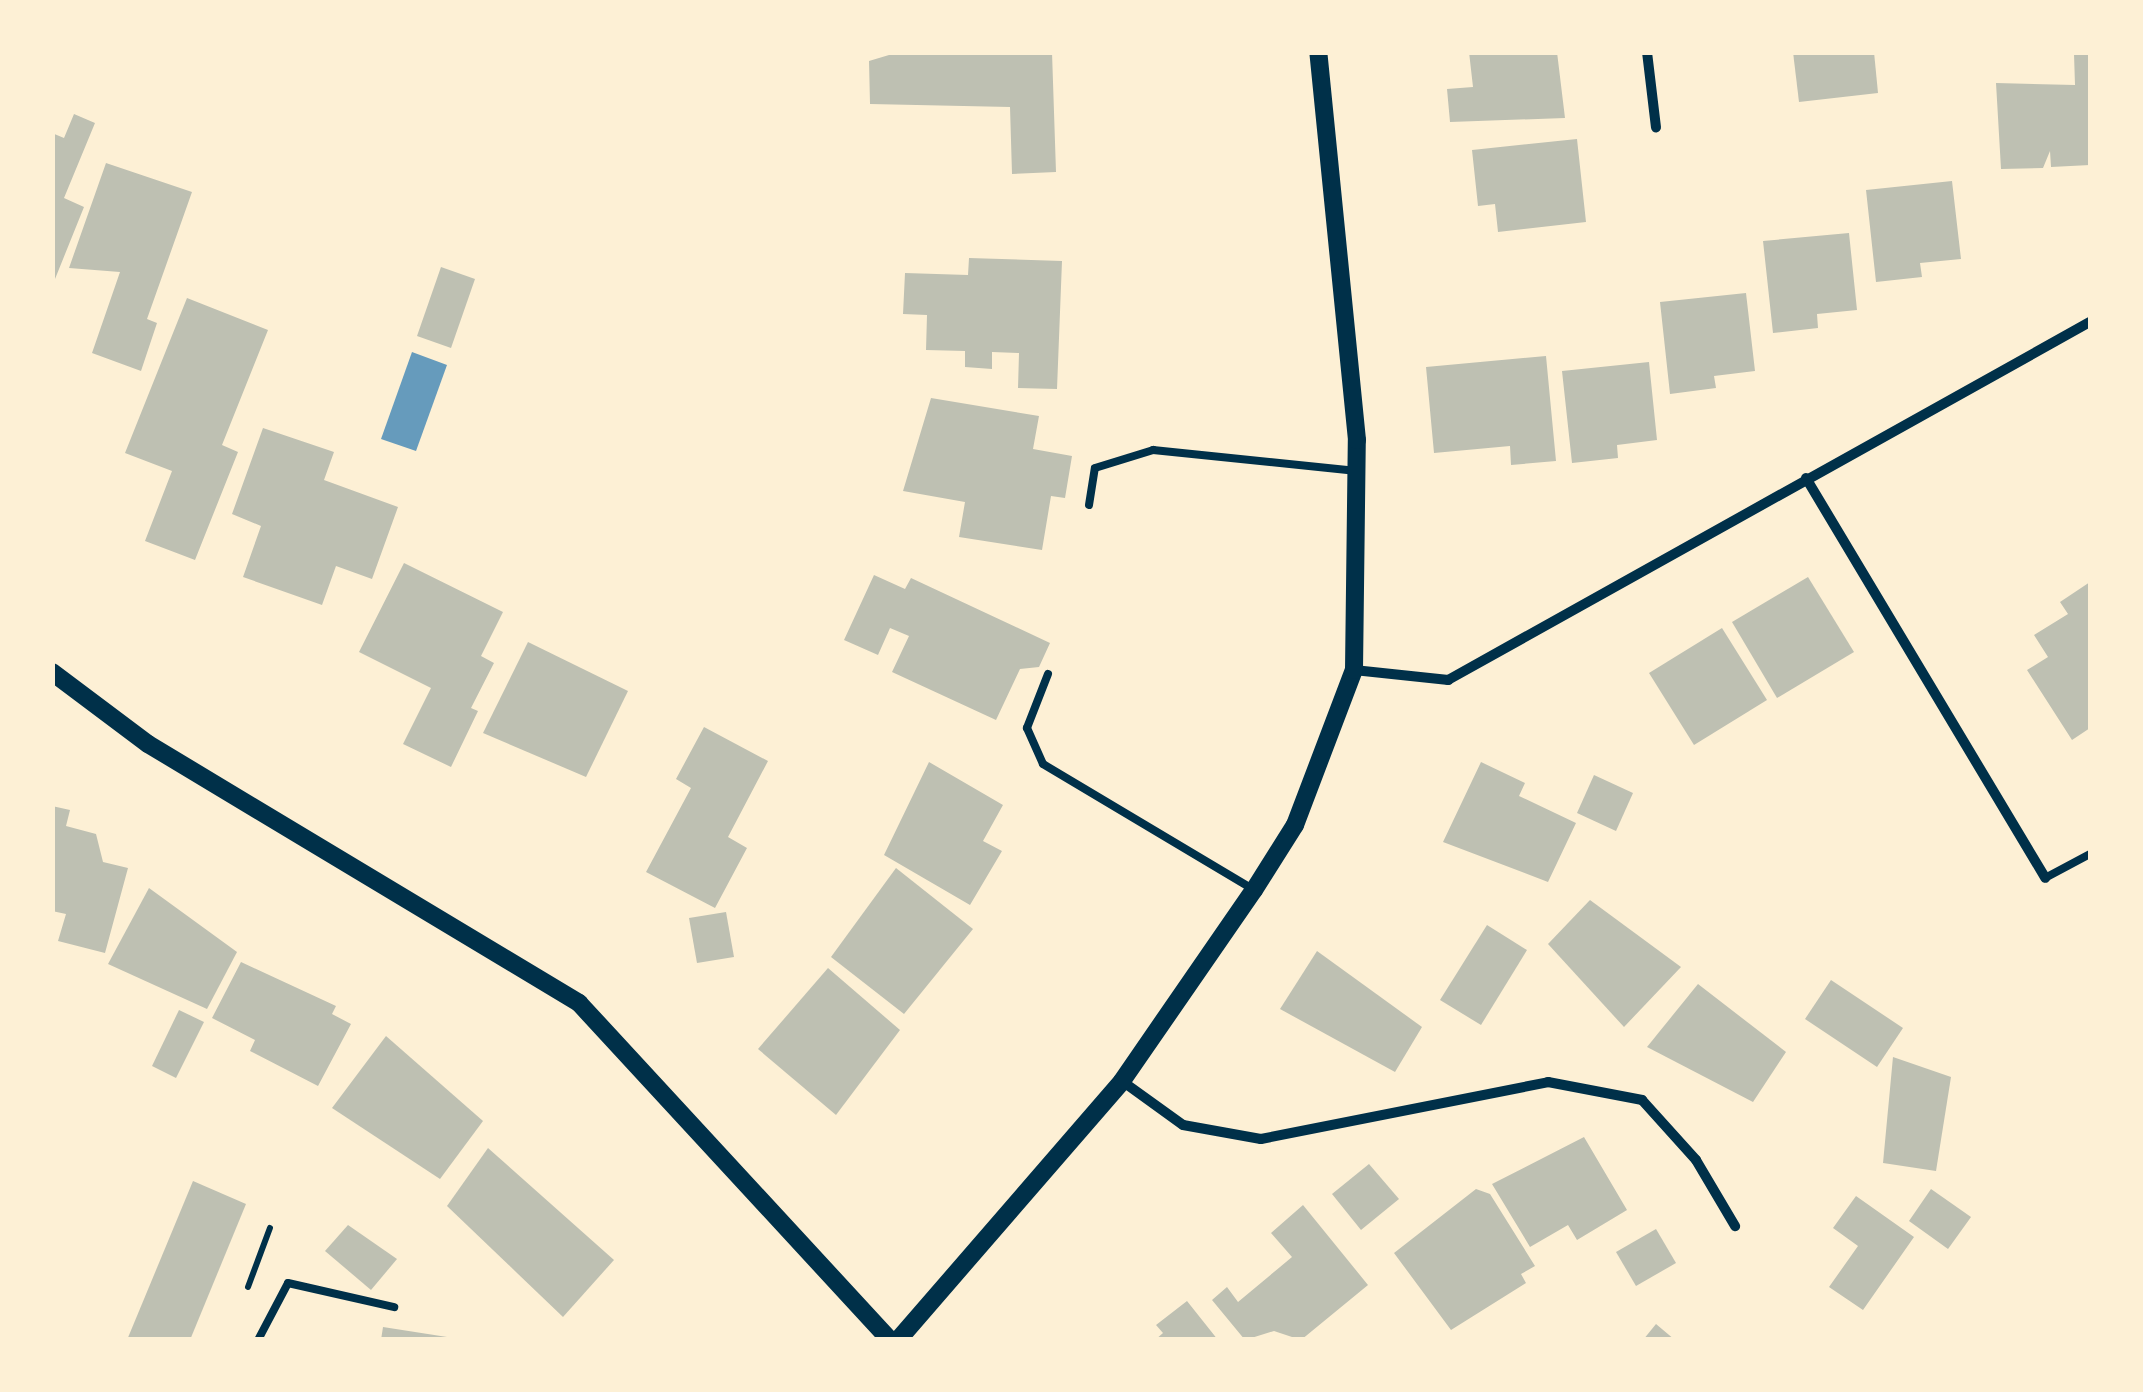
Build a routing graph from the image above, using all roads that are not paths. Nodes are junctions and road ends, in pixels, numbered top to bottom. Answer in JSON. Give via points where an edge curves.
{"nodes":[{"id":1,"x":1318,"y":52,"type":"edge"},
{"id":2,"x":1647,"y":52,"type":"edge"},
{"id":3,"x":1656,"y":127,"type":"dead end"},
{"id":4,"x":2090,"y":322,"type":"edge"},
{"id":5,"x":1356,"y":471,"type":"junction"},
{"id":6,"x":1806,"y":478,"type":"junction"},
{"id":7,"x":1089,"y":505,"type":"dead end"},
{"id":8,"x":1354,"y":670,"type":"junction"},
{"id":9,"x":52,"y":672,"type":"edge"},
{"id":10,"x":1048,"y":674,"type":"dead end"},
{"id":11,"x":2090,"y":854,"type":"edge"},
{"id":12,"x":2046,"y":878,"type":"joint"},
{"id":13,"x":1254,"y":890,"type":"junction"},
{"id":14,"x":1122,"y":1081,"type":"junction"},
{"id":15,"x":1736,"y":1226,"type":"dead end"},
{"id":16,"x":394,"y":1307,"type":"dead end"},
{"id":17,"x":258,"y":1340,"type":"edge"},
{"id":18,"x":890,"y":1340,"type":"edge"},
{"id":19,"x":898,"y":1340,"type":"edge"}],
"edges":[{"from":1,"to":5,"type":"street"},
{"from":2,"to":3,"type":"street"},
{"from":4,"to":6,"type":"street"},
{"from":5,"to":7,"type":"lane","via":[[1136,452],[1095,468]]},
{"from":5,"to":8,"type":"street"},
{"from":6,"to":8,"type":"street","via":[[1448,680]]},
{"from":6,"to":12,"type":"street"},
{"from":8,"to":13,"type":"street","via":[[1295,824]]},
{"from":9,"to":18,"type":"street","via":[[148,744],[579,1004]]},
{"from":10,"to":13,"type":"lane","via":[[1027,728],[1043,764]]},
{"from":11,"to":12,"type":"lane"},
{"from":13,"to":14,"type":"street"},
{"from":14,"to":15,"type":"street","via":[[1184,1125],[1261,1139],[1548,1082],[1642,1100],[1696,1160]]},
{"from":14,"to":19,"type":"street"},
{"from":16,"to":17,"type":"lane","via":[[288,1283]]}]}
